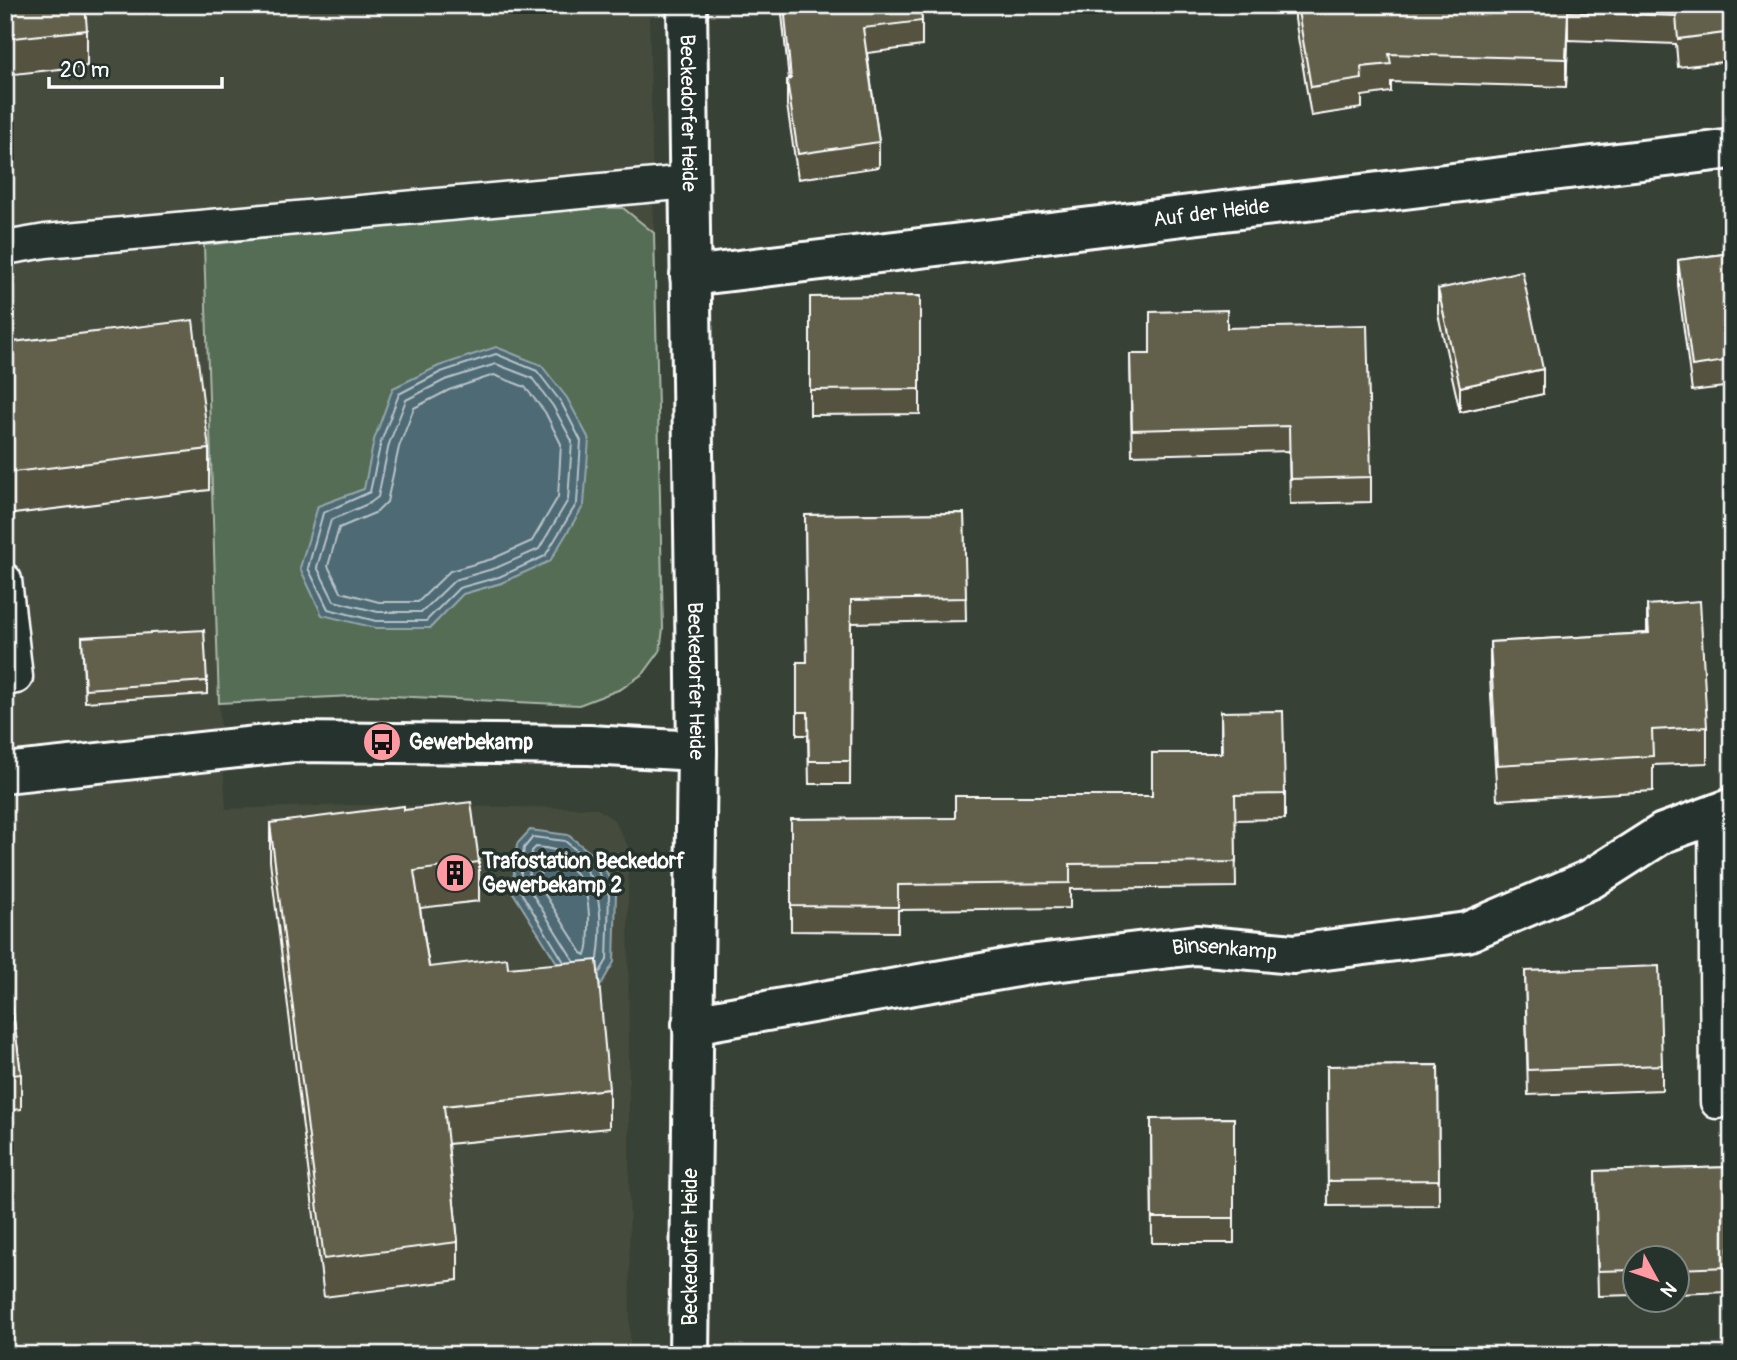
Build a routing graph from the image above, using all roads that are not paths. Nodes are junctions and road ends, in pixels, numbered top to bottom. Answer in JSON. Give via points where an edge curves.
{"nodes":[{"id":1,"x":687,"y":5,"type":"edge"},
{"id":2,"x":1732,"y":149,"type":"edge"},
{"id":3,"x":689,"y":182,"type":"junction"},
{"id":4,"x":5,"y":248,"type":"edge"},
{"id":5,"x":690,"y":276,"type":"junction"},
{"id":6,"x":5,"y":580,"type":"edge"},
{"id":7,"x":5,"y":679,"type":"edge"},
{"id":8,"x":697,"y":751,"type":"junction"},
{"id":9,"x":5,"y":774,"type":"edge"},
{"id":10,"x":1723,"y":809,"type":"edge"},
{"id":11,"x":692,"y":1024,"type":"junction"},
{"id":12,"x":1717,"y":1102,"type":"dead end"},
{"id":13,"x":689,"y":1355,"type":"edge"}],
"edges":[{"from":1,"to":3,"type":"street","name":"Beckedorfer Heide"},
{"from":2,"to":5,"type":"street","name":"Auf der Heide"},
{"from":3,"to":4,"type":"lane"},
{"from":3,"to":5,"type":"street","name":"Beckedorfer Heide"},
{"from":5,"to":8,"type":"street","name":"Beckedorfer Heide"},
{"from":6,"to":7,"type":"lane","via":[[16,677]]},
{"from":8,"to":9,"type":"street","via":[[295,741]]},
{"from":8,"to":11,"type":"street","name":"Beckedorfer Heide"},
{"from":10,"to":11,"type":"street","name":"Binsenkamp","via":[[1663,833],[1591,879],[1467,932],[1294,954],[1196,945],[1028,965]]},
{"from":10,"to":12,"type":"lane"},
{"from":11,"to":13,"type":"street","name":"Beckedorfer Heide"}]}
